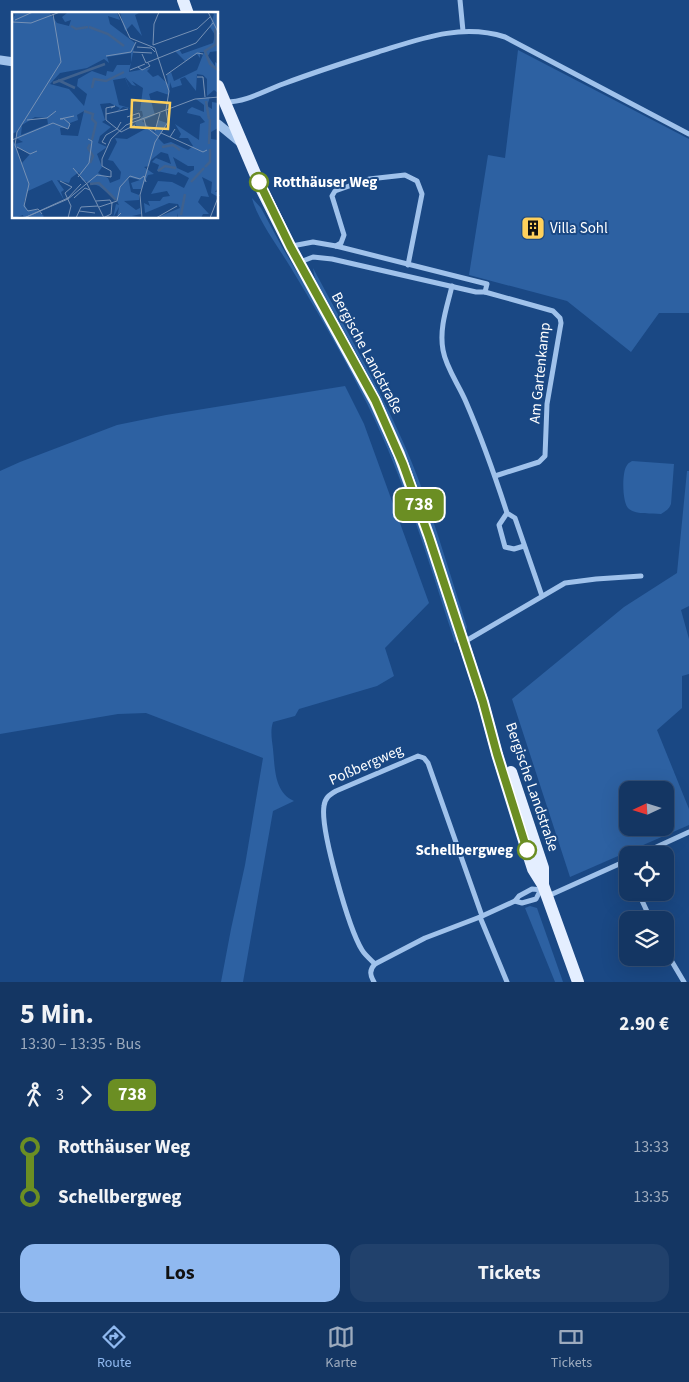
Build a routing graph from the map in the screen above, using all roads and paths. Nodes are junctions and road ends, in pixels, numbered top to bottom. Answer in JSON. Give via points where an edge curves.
{"nodes":[{"id":1,"x":183,"y":0,"type":"edge"},
{"id":2,"x":460,"y":0,"type":"edge"},
{"id":3,"x":187,"y":12,"type":"edge"},
{"id":4,"x":463,"y":31,"type":"junction"},
{"id":5,"x":221,"y":103,"type":"edge"},
{"id":6,"x":219,"y":125,"type":"edge"},
{"id":7,"x":689,"y":134,"type":"edge"},
{"id":8,"x":244,"y":145,"type":"junction"},
{"id":9,"x":290,"y":246,"type":"junction"},
{"id":10,"x":336,"y":246,"type":"junction"},
{"id":11,"x":300,"y":262,"type":"junction"},
{"id":12,"x":406,"y":265,"type":"junction"},
{"id":13,"x":402,"y":275,"type":"junction"},
{"id":14,"x":452,"y":286,"type":"junction"},
{"id":15,"x":485,"y":292,"type":"junction"},
{"id":16,"x":495,"y":476,"type":"junction"},
{"id":17,"x":507,"y":514,"type":"junction"},
{"id":18,"x":524,"y":546,"type":"junction"},
{"id":19,"x":640,"y":576,"type":"dead end"},
{"id":20,"x":542,"y":596,"type":"junction"},
{"id":21,"x":464,"y":643,"type":"junction"},
{"id":22,"x":689,"y":832,"type":"edge"},
{"id":23,"x":658,"y":846,"type":"edge"},
{"id":24,"x":619,"y":863,"type":"edge"},
{"id":25,"x":544,"y":890,"type":"junction"},
{"id":26,"x":515,"y":902,"type":"junction"},
{"id":27,"x":481,"y":917,"type":"junction"},
{"id":28,"x":375,"y":964,"type":"junction"},
{"id":29,"x":674,"y":965,"type":"edge"},
{"id":30,"x":374,"y":982,"type":"edge"},
{"id":31,"x":507,"y":982,"type":"edge"},
{"id":32,"x":578,"y":982,"type":"edge"},
{"id":33,"x":684,"y":982,"type":"edge"}],
"edges":[{"from":1,"to":3,"type":"main road"},
{"from":2,"to":4,"type":"street"},
{"from":4,"to":5,"type":"street","via":[[424,37],[238,102]]},
{"from":4,"to":7,"type":"street","via":[[505,36]]},
{"from":5,"to":8,"type":"main road","name":"Bergische Landstraße"},
{"from":6,"to":8,"type":"street"},
{"from":8,"to":9,"type":"main road","name":"Bergische Landstraße"},
{"from":9,"to":10,"type":"street","via":[[313,242]]},
{"from":9,"to":11,"type":"main road","name":"Bergische Landstraße"},
{"from":10,"to":12,"type":"street"},
{"from":10,"to":12,"type":"street","via":[[344,235],[332,196],[335,191],[369,179],[410,176],[417,181],[422,194]]},
{"from":11,"to":13,"type":"street","name":"Am Gartenkamp","via":[[313,257],[323,258]]},
{"from":11,"to":21,"type":"main road","name":"Bergische Landstraße","via":[[389,430],[417,501]]},
{"from":12,"to":13,"type":"street"},
{"from":12,"to":15,"type":"street","via":[[488,284]]},
{"from":13,"to":14,"type":"street","name":"Am Gartenkamp"},
{"from":14,"to":15,"type":"street","name":"Am Gartenkamp"},
{"from":14,"to":16,"type":"street","via":[[443,321],[443,352]]},
{"from":15,"to":16,"type":"street","name":"Am Gartenkamp","via":[[553,311],[561,323],[547,404],[545,456],[539,462]]},
{"from":16,"to":17,"type":"street"},
{"from":17,"to":18,"type":"street","via":[[515,518]]},
{"from":17,"to":18,"type":"street","via":[[499,525],[505,547]]},
{"from":18,"to":20,"type":"street"},
{"from":19,"to":20,"type":"street","via":[[565,583]]},
{"from":20,"to":21,"type":"street"},
{"from":21,"to":25,"type":"main road","name":"Bergische Landstraße","via":[[525,844]]},
{"from":22,"to":23,"type":"street"},
{"from":24,"to":25,"type":"street"},
{"from":25,"to":26,"type":"street","via":[[532,889]]},
{"from":25,"to":26,"type":"street","via":[[536,899],[522,904]]},
{"from":25,"to":32,"type":"main road","name":"Bergische Landstraße"},
{"from":26,"to":27,"type":"street"},
{"from":27,"to":28,"type":"street","via":[[425,938]]},
{"from":27,"to":28,"type":"street","name":"Poßbergweg","via":[[424,758],[418,756],[336,791],[329,795],[324,805],[326,833],[347,911],[362,951]]},
{"from":27,"to":31,"type":"street"},
{"from":28,"to":30,"type":"street","via":[[370,973]]},
{"from":29,"to":33,"type":"street"}]}
